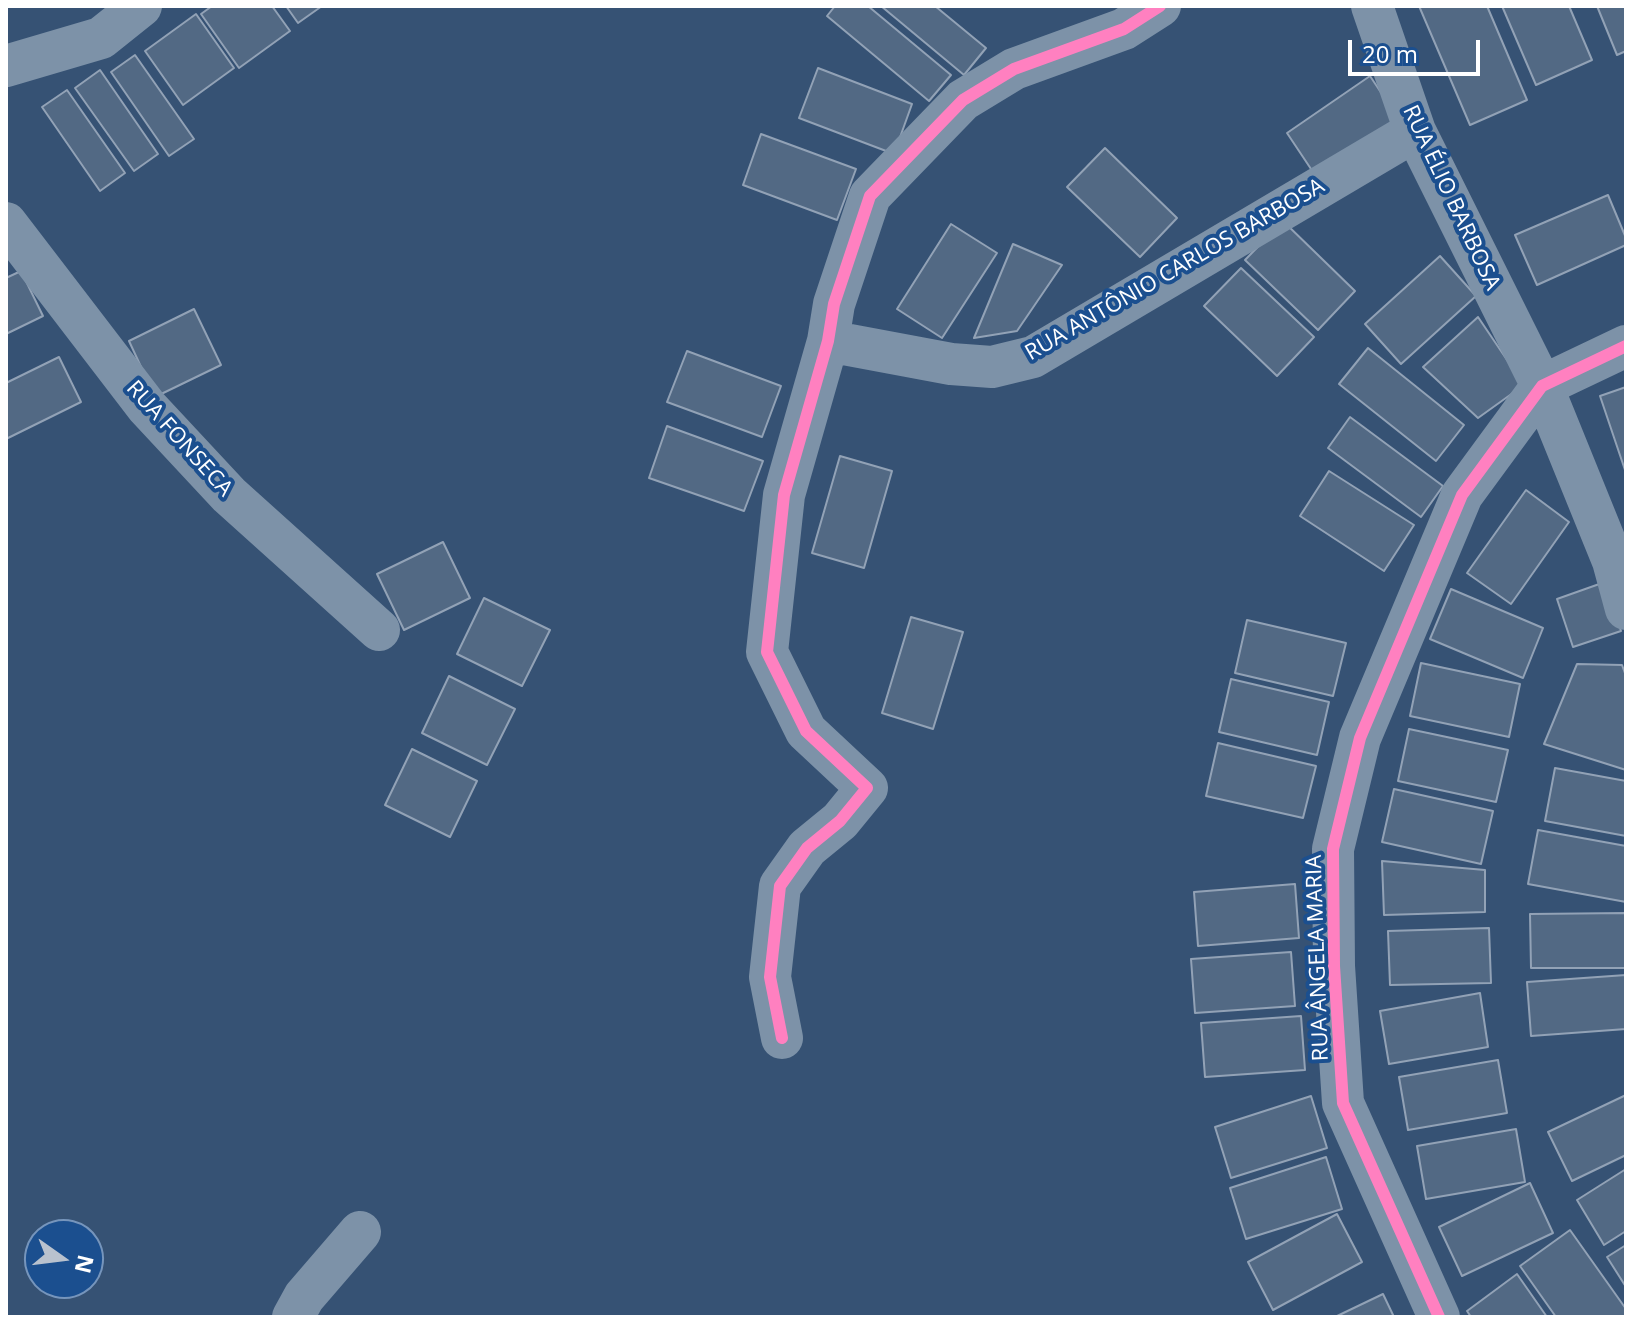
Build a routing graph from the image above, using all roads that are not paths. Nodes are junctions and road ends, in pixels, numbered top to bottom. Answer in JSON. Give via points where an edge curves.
{"nodes":[{"id":1,"x":141,"y":6,"type":"edge"},
{"id":2,"x":1160,"y":6,"type":"edge"},
{"id":3,"x":1372,"y":6,"type":"edge"},
{"id":4,"x":6,"y":66,"type":"edge"},
{"id":5,"x":1415,"y":131,"type":"junction"},
{"id":6,"x":6,"y":223,"type":"edge"},
{"id":7,"x":828,"y":341,"type":"junction"},
{"id":8,"x":1626,"y":346,"type":"edge"},
{"id":9,"x":1542,"y":386,"type":"junction"},
{"id":10,"x":1626,"y":609,"type":"edge"},
{"id":11,"x":379,"y":630,"type":"dead end"},
{"id":12,"x":782,"y":1038,"type":"dead end"},
{"id":13,"x":360,"y":1232,"type":"dead end"},
{"id":14,"x":293,"y":1317,"type":"edge"},
{"id":15,"x":1439,"y":1317,"type":"edge"}],
"edges":[{"from":1,"to":4,"type":"street","via":[[101,38]]},
{"from":2,"to":7,"type":"street","via":[[1124,29],[1014,69],[963,100],[870,196],[834,304]]},
{"from":3,"to":5,"type":"street","name":"RUA ÉLIO BARBOSA"},
{"from":5,"to":7,"type":"street","name":"RUA ANTÔNIO CARLOS BARBOSA","via":[[1033,357],[992,367],[951,364]]},
{"from":5,"to":9,"type":"street","name":"RUA ÉLIO BARBOSA"},
{"from":6,"to":11,"type":"street","name":"RUA FONSECA","via":[[147,407],[229,495]]},
{"from":7,"to":12,"type":"street","via":[[784,495],[767,652],[806,731],[867,788],[840,821],[807,848],[780,886],[770,977]]},
{"from":8,"to":9,"type":"street"},
{"from":9,"to":10,"type":"street","name":"RUA ÉLIO BARBOSA","via":[[1613,561]]},
{"from":9,"to":15,"type":"street","name":"RUA ÂNGELA MARIA","via":[[1462,495],[1360,738],[1333,849],[1343,1103]]},
{"from":13,"to":14,"type":"street"}]}
